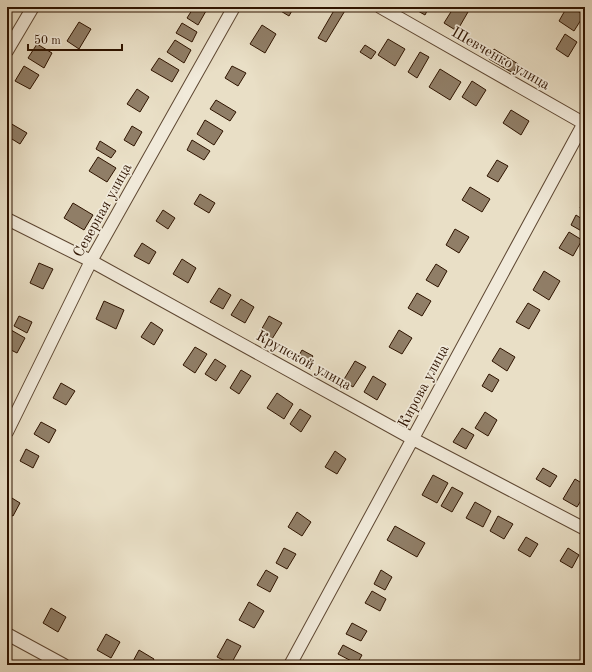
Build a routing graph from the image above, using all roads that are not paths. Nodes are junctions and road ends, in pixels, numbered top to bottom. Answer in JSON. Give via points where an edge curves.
{"nodes":[{"id":1,"x":33,"y":7,"type":"edge"},
{"id":2,"x":234,"y":7,"type":"edge"},
{"id":3,"x":380,"y":7,"type":"edge"},
{"id":4,"x":7,"y":51,"type":"edge"},
{"id":5,"x":585,"y":123,"type":"edge"},
{"id":6,"x":7,"y":219,"type":"edge"},
{"id":7,"x":91,"y":261,"type":"junction"},
{"id":8,"x":7,"y":432,"type":"edge"},
{"id":9,"x":413,"y":439,"type":"junction"},
{"id":10,"x":585,"y":529,"type":"edge"},
{"id":11,"x":7,"y":634,"type":"edge"},
{"id":12,"x":64,"y":665,"type":"edge"},
{"id":13,"x":290,"y":665,"type":"edge"}],
"edges":[{"from":1,"to":4,"type":"street"},
{"from":2,"to":7,"type":"street","name":"Северная улица"},
{"from":3,"to":5,"type":"street","name":"Шевченко улица"},
{"from":5,"to":9,"type":"street","name":"Кирова улица"},
{"from":6,"to":7,"type":"street","name":"Крупской улица"},
{"from":7,"to":8,"type":"street","name":"Северная улица"},
{"from":7,"to":9,"type":"street","name":"Крупской улица"},
{"from":9,"to":10,"type":"street","name":"Крупской улица"},
{"from":9,"to":13,"type":"street","name":"Кирова улица"},
{"from":11,"to":12,"type":"street"}]}
